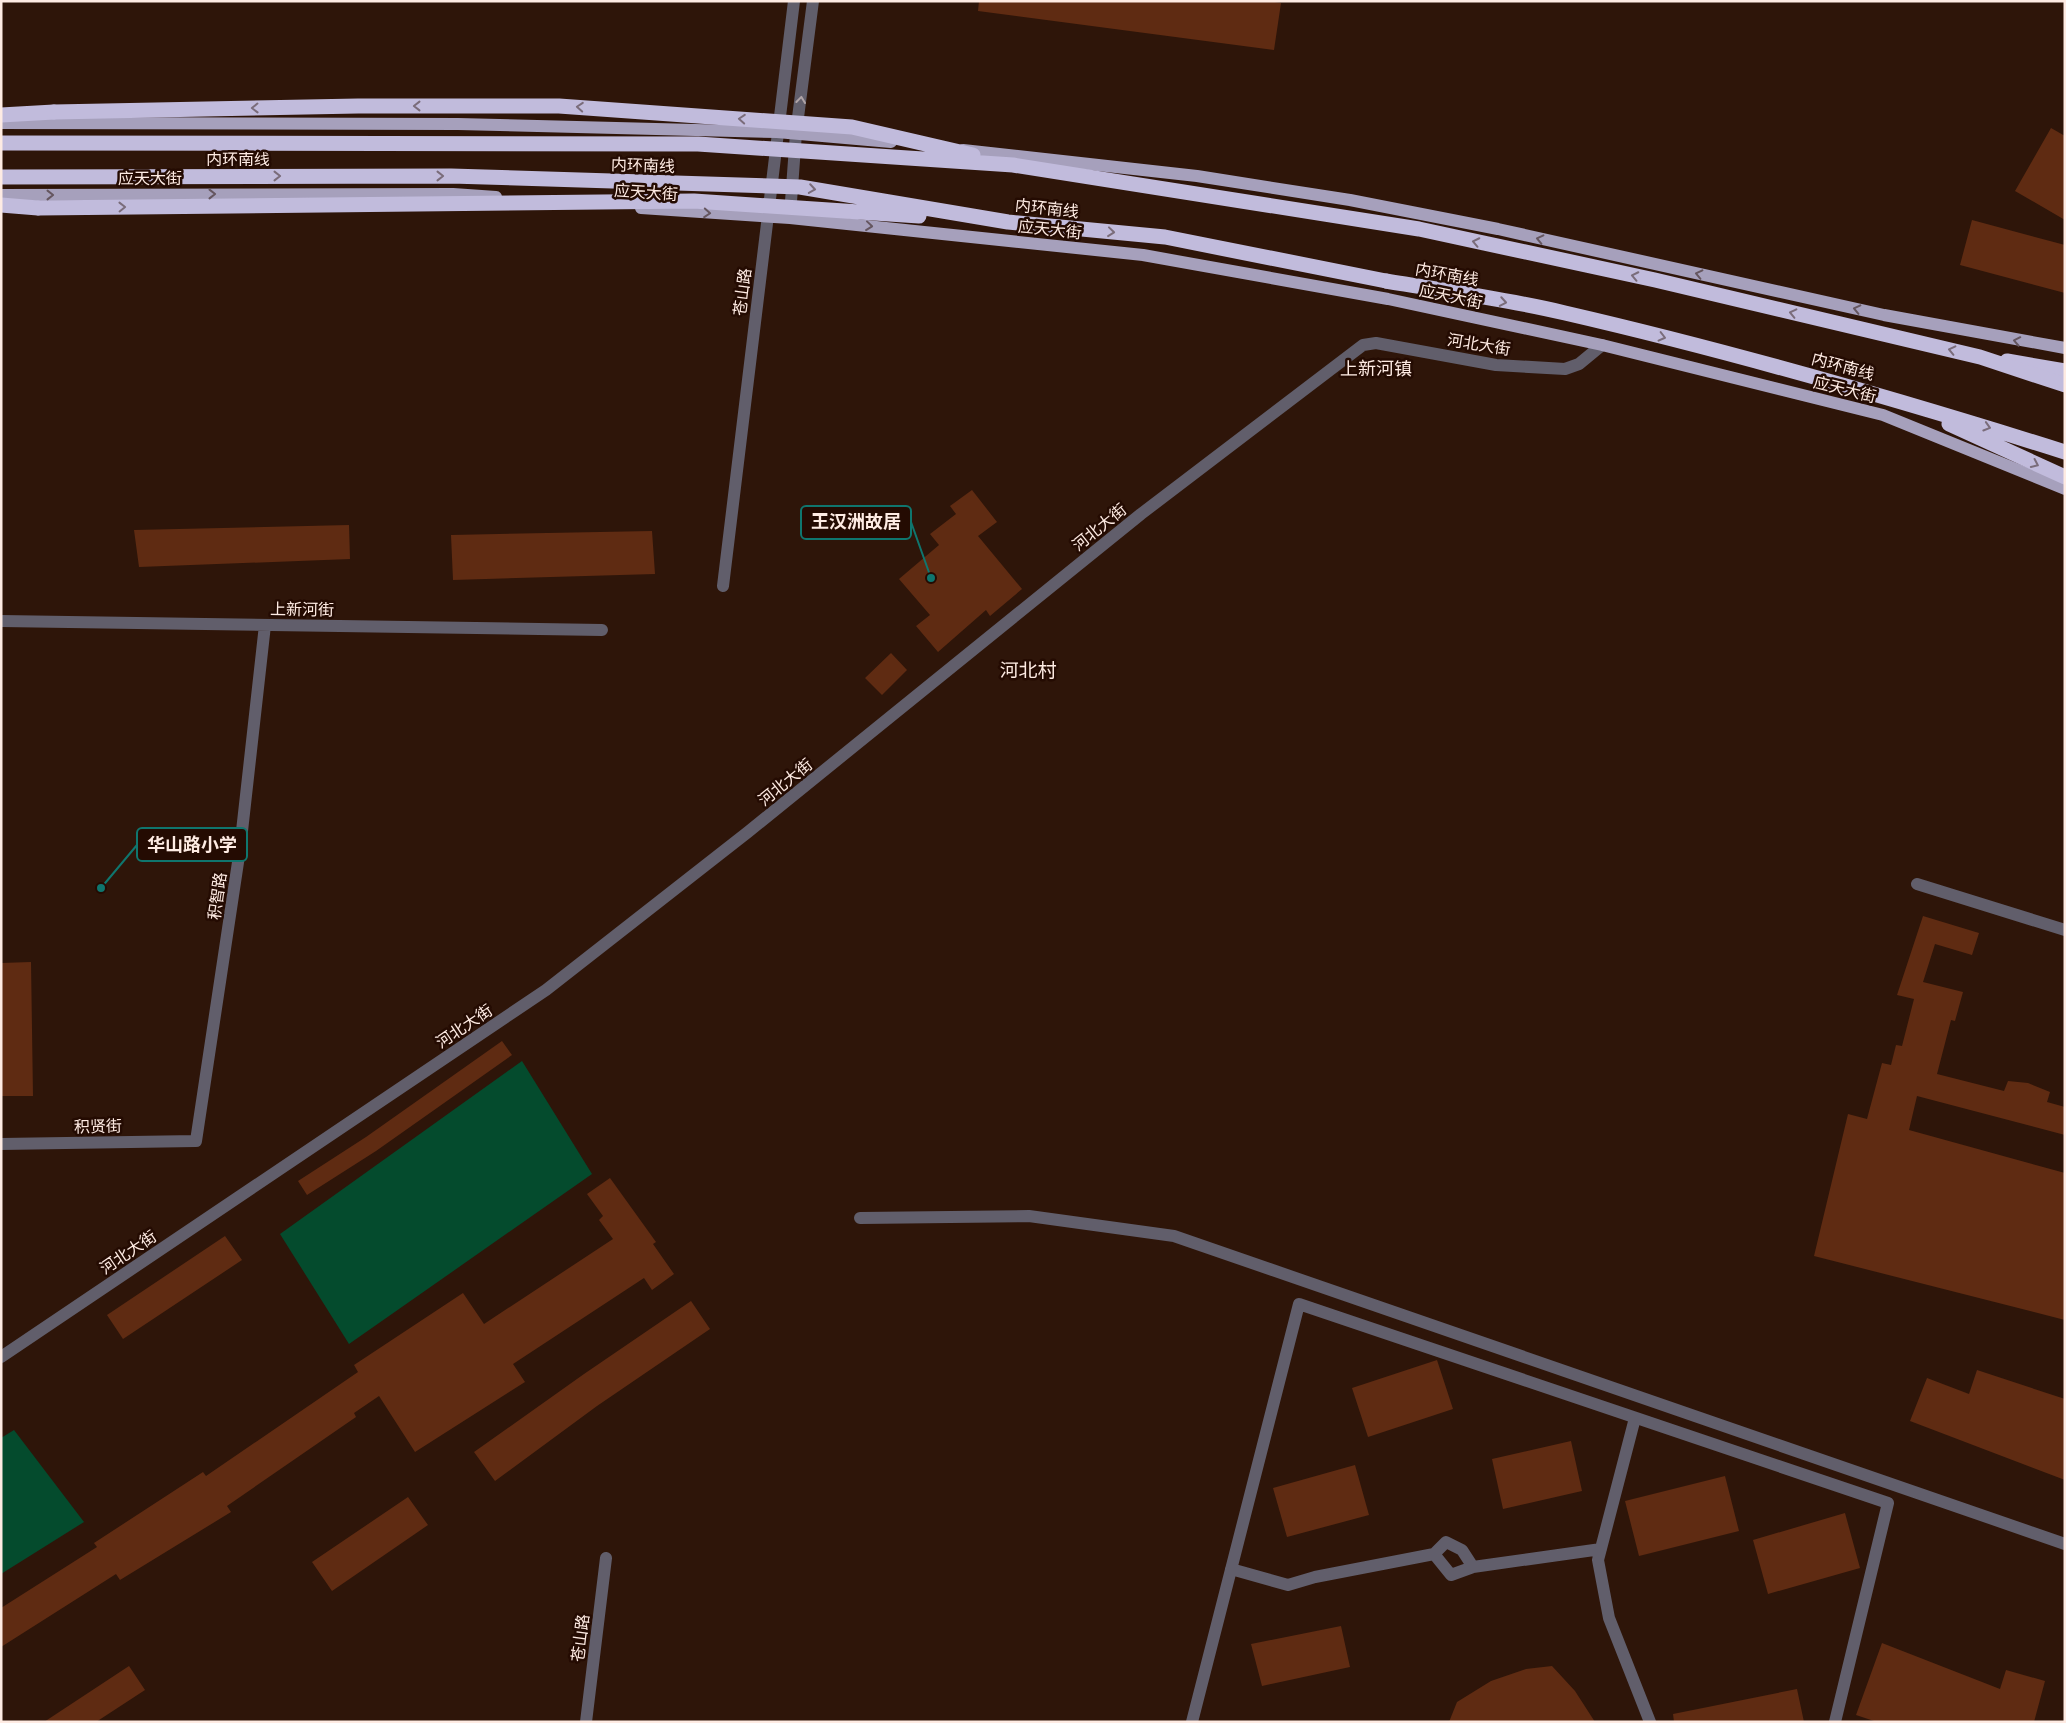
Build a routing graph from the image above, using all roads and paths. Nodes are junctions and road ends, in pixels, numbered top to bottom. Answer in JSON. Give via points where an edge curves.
{"nodes":[{"id":1,"x":794,"y":1,"type":"edge"},
{"id":2,"x":813,"y":1,"type":"edge"},
{"id":3,"x":1,"y":115,"type":"edge"},
{"id":4,"x":1,"y":123,"type":"edge"},
{"id":5,"x":778,"y":132,"type":"junction"},
{"id":6,"x":796,"y":133,"type":"junction"},
{"id":7,"x":1,"y":143,"type":"edge"},
{"id":8,"x":1013,"y":165,"type":"junction"},
{"id":9,"x":1,"y":177,"type":"edge"},
{"id":10,"x":1,"y":195,"type":"edge"},
{"id":11,"x":1,"y":205,"type":"edge"},
{"id":12,"x":768,"y":217,"type":"junction"},
{"id":13,"x":790,"y":218,"type":"junction"},
{"id":14,"x":1008,"y":222,"type":"junction"},
{"id":15,"x":1602,"y":345,"type":"junction"},
{"id":16,"x":2065,"y":348,"type":"edge"},
{"id":17,"x":1980,"y":357,"type":"junction"},
{"id":18,"x":2065,"y":371,"type":"edge"},
{"id":19,"x":2065,"y":385,"type":"edge"},
{"id":20,"x":1896,"y":399,"type":"junction"},
{"id":21,"x":2065,"y":452,"type":"edge"},
{"id":22,"x":2065,"y":477,"type":"edge"},
{"id":23,"x":2065,"y":489,"type":"edge"},
{"id":24,"x":723,"y":586,"type":"dead end"},
{"id":25,"x":1,"y":622,"type":"edge"},
{"id":26,"x":265,"y":625,"type":"junction"},
{"id":27,"x":602,"y":630,"type":"dead end"},
{"id":28,"x":1917,"y":884,"type":"dead end"},
{"id":29,"x":2065,"y":930,"type":"edge"},
{"id":30,"x":196,"y":1141,"type":"joint"},
{"id":31,"x":1,"y":1144,"type":"edge"},
{"id":32,"x":860,"y":1218,"type":"dead end"},
{"id":33,"x":1,"y":1357,"type":"edge"},
{"id":34,"x":1635,"y":1418,"type":"junction"},
{"id":35,"x":2065,"y":1544,"type":"edge"},
{"id":36,"x":1601,"y":1549,"type":"junction"},
{"id":37,"x":1434,"y":1554,"type":"junction"},
{"id":38,"x":606,"y":1558,"type":"dead end"},
{"id":39,"x":1473,"y":1567,"type":"junction"},
{"id":40,"x":1231,"y":1569,"type":"junction"},
{"id":41,"x":586,"y":1722,"type":"edge"},
{"id":42,"x":1192,"y":1722,"type":"edge"},
{"id":43,"x":1650,"y":1722,"type":"edge"},
{"id":44,"x":1835,"y":1722,"type":"edge"}],
"edges":[{"from":1,"to":5,"type":"street","name":"苍山路"},
{"from":6,"to":2,"type":"street","one_way":true},
{"from":8,"to":3,"type":"highway","one_way":true,"bridge":true,"via":[[852,126],[559,106],[348,106]]},
{"from":4,"to":5,"type":"main road","via":[[458,124]]},
{"from":5,"to":6,"type":"main road"},
{"from":5,"to":12,"type":"street","name":"苍山路"},
{"from":6,"to":13,"type":"street"},
{"from":16,"to":6,"type":"main road","one_way":true,"via":[[1884,315],[1498,229],[1350,200],[1197,176]]},
{"from":7,"to":8,"type":"highway","name":"内环南线","bridge":true,"via":[[698,144]]},
{"from":17,"to":8,"type":"highway","name":"内环南线","one_way":true,"bridge":true,"via":[[1655,280],[1419,229]]},
{"from":9,"to":14,"type":"highway","name":"内环南线","one_way":true,"bridge":true,"via":[[451,176],[800,187]]},
{"from":10,"to":12,"type":"main road","name":"应天大街","one_way":true,"via":[[453,194]]},
{"from":11,"to":14,"type":"highway","one_way":true,"bridge":true,"via":[[38,208],[694,201]]},
{"from":12,"to":13,"type":"main road","name":"应天大街"},
{"from":12,"to":24,"type":"street","name":"苍山路"},
{"from":13,"to":15,"type":"main road","name":"应天大街","one_way":true,"via":[[1143,255],[1388,299]]},
{"from":14,"to":20,"type":"highway","name":"内环南线","one_way":true,"bridge":true,"via":[[1165,237],[1564,312]]},
{"from":15,"to":23,"type":"main road","name":"应天大街","via":[[1883,415]]},
{"from":15,"to":33,"type":"street","name":"河北大街","via":[[1579,364],[1565,369],[1496,365],[1376,343],[1363,345],[1141,514],[748,832],[546,990]]},
{"from":17,"to":18,"type":"highway","bridge":true},
{"from":17,"to":19,"type":"highway","name":"内环南线","bridge":true},
{"from":20,"to":21,"type":"highway","name":"内环南线","one_way":true},
{"from":20,"to":22,"type":"highway","one_way":true},
{"from":25,"to":26,"type":"street","name":"上新河街"},
{"from":26,"to":27,"type":"street","name":"上新河街"},
{"from":26,"to":30,"type":"street","name":"积智路","via":[[240,849]]},
{"from":28,"to":29,"type":"street"},
{"from":30,"to":31,"type":"street","name":"积贤街"},
{"from":32,"to":35,"type":"street","via":[[1029,1216],[1174,1236]]},
{"from":34,"to":36,"type":"street"},
{"from":34,"to":40,"type":"street","via":[[1298,1304]]},
{"from":34,"to":44,"type":"street","via":[[1888,1503]]},
{"from":36,"to":39,"type":"street"},
{"from":36,"to":43,"type":"street","via":[[1598,1560],[1608,1618]]},
{"from":37,"to":39,"type":"street","via":[[1451,1575]]},
{"from":37,"to":39,"type":"street","via":[[1446,1542],[1462,1550]]},
{"from":37,"to":40,"type":"street","via":[[1288,1585]]},
{"from":38,"to":41,"type":"street","name":"苍山路"},
{"from":40,"to":42,"type":"street"}]}
